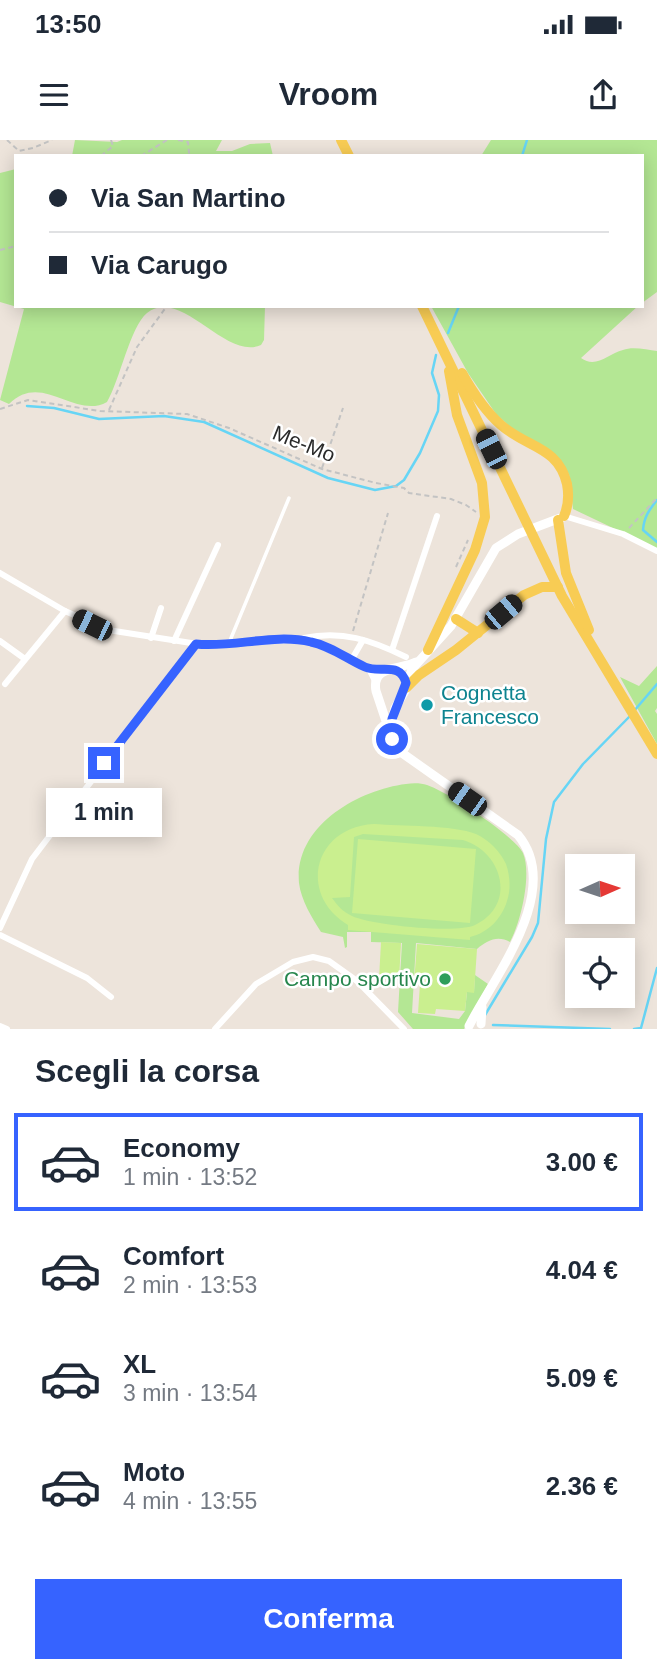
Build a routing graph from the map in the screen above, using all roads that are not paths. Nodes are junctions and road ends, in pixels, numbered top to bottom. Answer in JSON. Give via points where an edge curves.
{"nodes":[{"id":1,"x":424,"y":309,"type":"edge"},
{"id":2,"x":444,"y":352,"type":"junction"},
{"id":3,"x":289,"y":498,"type":"dead end"},
{"id":4,"x":438,"y":516,"type":"dead end"},
{"id":5,"x":561,"y":518,"type":"junction"},
{"id":6,"x":218,"y":545,"type":"dead end"},
{"id":7,"x":657,"y":551,"type":"edge"},
{"id":8,"x":0,"y":573,"type":"edge"},
{"id":9,"x":558,"y":587,"type":"junction"},
{"id":10,"x":161,"y":608,"type":"dead end"},
{"id":11,"x":65,"y":611,"type":"junction"},
{"id":12,"x":456,"y":619,"type":"junction"},
{"id":13,"x":478,"y":633,"type":"junction"},
{"id":14,"x":151,"y":638,"type":"junction"},
{"id":15,"x":296,"y":640,"type":"junction"},
{"id":16,"x":363,"y":640,"type":"junction"},
{"id":17,"x":0,"y":641,"type":"edge"},
{"id":18,"x":174,"y":641,"type":"junction"},
{"id":19,"x":229,"y":643,"type":"junction"},
{"id":20,"x":196,"y":644,"type":"junction"},
{"id":21,"x":392,"y":650,"type":"junction"},
{"id":22,"x":428,"y":650,"type":"junction"},
{"id":23,"x":406,"y":657,"type":"dead end"},
{"id":24,"x":25,"y":659,"type":"junction"},
{"id":25,"x":352,"y":659,"type":"junction"},
{"id":26,"x":416,"y":662,"type":"junction"},
{"id":27,"x":366,"y":667,"type":"junction"},
{"id":28,"x":384,"y":670,"type":"junction"},
{"id":29,"x":396,"y":670,"type":"junction"},
{"id":30,"x":375,"y":681,"type":"junction"},
{"id":31,"x":5,"y":684,"type":"dead end"},
{"id":32,"x":404,"y":690,"type":"junction"},
{"id":33,"x":377,"y":693,"type":"junction"},
{"id":34,"x":621,"y":696,"type":"junction"},
{"id":35,"x":390,"y":730,"type":"junction"},
{"id":36,"x":657,"y":754,"type":"edge"},
{"id":37,"x":0,"y":928,"type":"edge"},
{"id":38,"x":0,"y":935,"type":"edge"},
{"id":39,"x":111,"y":997,"type":"dead end"},
{"id":40,"x":483,"y":1002,"type":"junction"},
{"id":41,"x":0,"y":1026,"type":"edge"},
{"id":42,"x":483,"y":1026,"type":"edge"},
{"id":43,"x":468,"y":1028,"type":"edge"},
{"id":44,"x":7,"y":1029,"type":"edge"},
{"id":45,"x":215,"y":1029,"type":"edge"},
{"id":46,"x":404,"y":1029,"type":"edge"}],
"edges":[{"from":1,"to":2,"type":"main road"},
{"from":1,"to":5,"type":"main road","via":[[493,416],[560,464],[568,492]]},
{"from":2,"to":9,"type":"main road"},
{"from":2,"to":22,"type":"main road","via":[[457,415],[483,486],[485,517],[475,550]]},
{"from":3,"to":19,"type":"lane"},
{"from":4,"to":21,"type":"street"},
{"from":5,"to":7,"type":"street","via":[[623,534]]},
{"from":5,"to":12,"type":"street","via":[[522,532],[496,548]]},
{"from":5,"to":34,"type":"main road","via":[[570,587]]},
{"from":6,"to":18,"type":"street"},
{"from":8,"to":11,"type":"street"},
{"from":9,"to":13,"type":"main road","via":[[528,593]]},
{"from":9,"to":34,"type":"main road"},
{"from":10,"to":14,"type":"street"},
{"from":11,"to":14,"type":"street","via":[[108,630]]},
{"from":11,"to":24,"type":"street"},
{"from":12,"to":13,"type":"main road"},
{"from":12,"to":22,"type":"street"},
{"from":13,"to":32,"type":"main road"},
{"from":14,"to":18,"type":"street"},
{"from":15,"to":16,"type":"street","via":[[329,635]]},
{"from":15,"to":19,"type":"street"},
{"from":15,"to":25,"type":"street","via":[[322,645]]},
{"from":16,"to":21,"type":"street"},
{"from":16,"to":25,"type":"street"},
{"from":17,"to":24,"type":"street"},
{"from":18,"to":20,"type":"street"},
{"from":19,"to":20,"type":"street"},
{"from":20,"to":37,"type":"street","via":[[32,859]]},
{"from":21,"to":23,"type":"street"},
{"from":22,"to":26,"type":"street"},
{"from":24,"to":31,"type":"street"},
{"from":25,"to":27,"type":"street"},
{"from":26,"to":29,"type":"street"},
{"from":26,"to":32,"type":"street"},
{"from":27,"to":28,"type":"street"},
{"from":27,"to":30,"type":"street"},
{"from":28,"to":29,"type":"street"},
{"from":28,"to":30,"type":"street"},
{"from":29,"to":32,"type":"street","via":[[403,675]]},
{"from":30,"to":33,"type":"street"},
{"from":32,"to":33,"type":"street","via":[[387,700]]},
{"from":32,"to":35,"type":"street"},
{"from":33,"to":35,"type":"street"},
{"from":34,"to":36,"type":"main road"},
{"from":35,"to":40,"type":"street","via":[[402,753],[518,835],[528,850],[532,875],[526,919]]},
{"from":38,"to":39,"type":"street","via":[[87,978]]},
{"from":40,"to":42,"type":"street"},
{"from":40,"to":43,"type":"street"},
{"from":41,"to":44,"type":"street"},
{"from":42,"to":43,"type":"street","via":[[477,1023]]},
{"from":45,"to":46,"type":"street","via":[[256,984],[293,962],[313,957],[328,961],[356,981]]}]}
